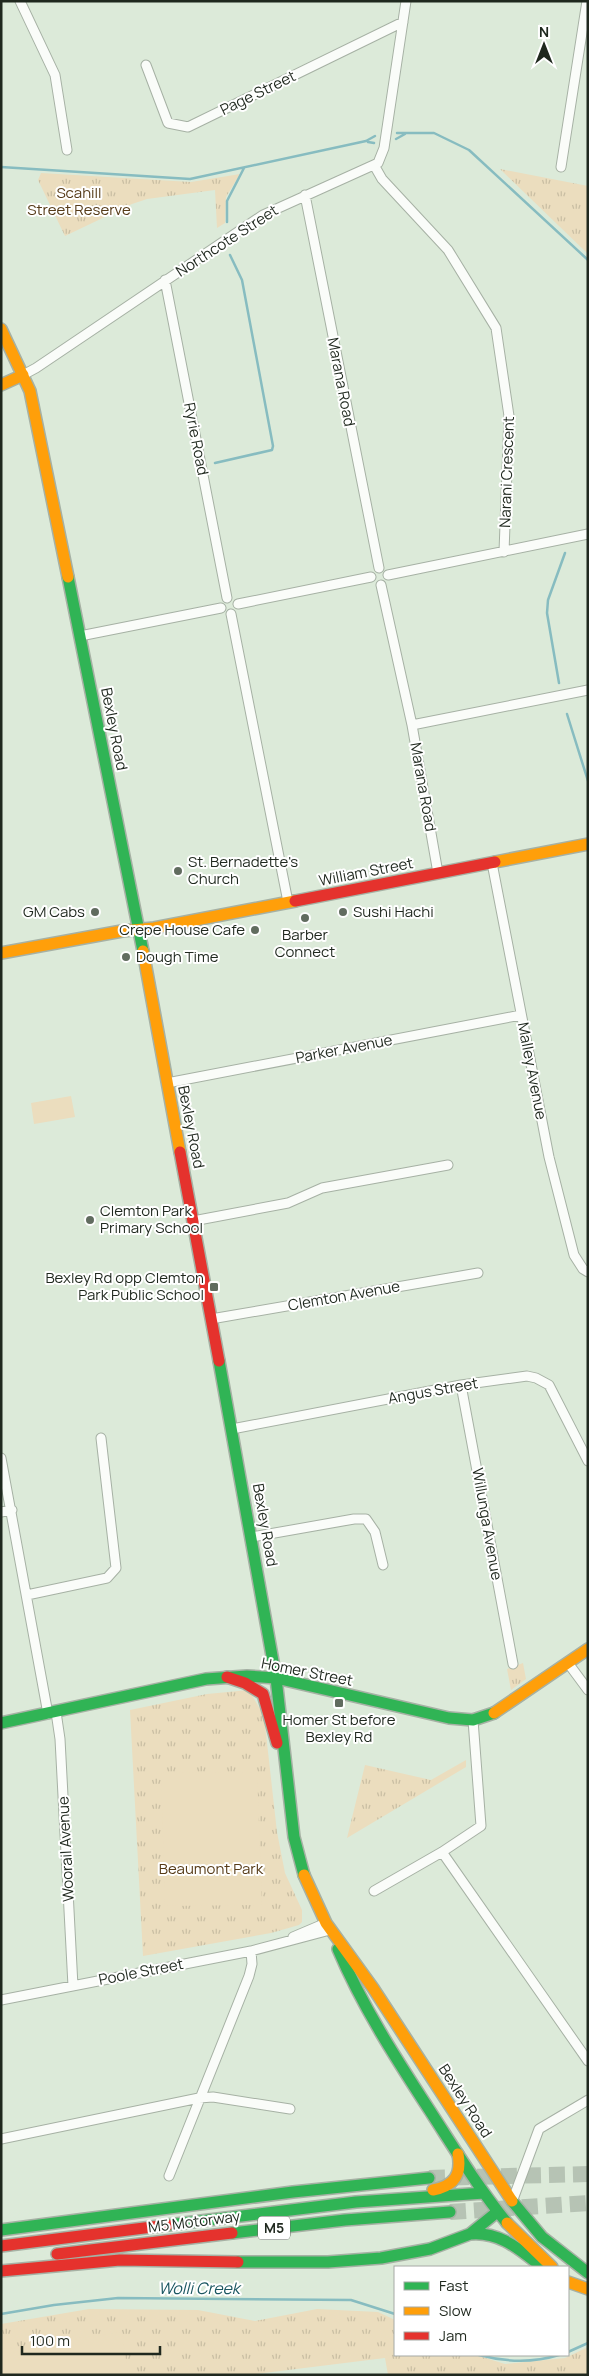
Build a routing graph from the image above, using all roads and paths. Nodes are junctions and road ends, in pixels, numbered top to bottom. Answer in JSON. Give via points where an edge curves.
{"nodes":[{"id":1,"x":20,"y":1,"type":"edge"},
{"id":2,"x":406,"y":1,"type":"edge"},
{"id":3,"x":588,"y":1,"type":"edge"},
{"id":4,"x":403,"y":22,"type":"junction"},
{"id":5,"x":146,"y":65,"type":"dead end"},
{"id":6,"x":67,"y":150,"type":"dead end"},
{"id":7,"x":374,"y":165,"type":"junction"},
{"id":8,"x":561,"y":167,"type":"dead end"},
{"id":9,"x":305,"y":195,"type":"junction"},
{"id":10,"x":165,"y":280,"type":"junction"},
{"id":11,"x":1,"y":329,"type":"edge"},
{"id":12,"x":23,"y":375,"type":"junction"},
{"id":13,"x":1,"y":385,"type":"edge"},
{"id":14,"x":588,"y":534,"type":"edge"},
{"id":15,"x":504,"y":552,"type":"junction"},
{"id":16,"x":379,"y":568,"type":"junction"},
{"id":17,"x":388,"y":575,"type":"junction"},
{"id":18,"x":371,"y":577,"type":"junction"},
{"id":19,"x":381,"y":585,"type":"junction"},
{"id":20,"x":227,"y":598,"type":"junction"},
{"id":21,"x":238,"y":604,"type":"junction"},
{"id":22,"x":221,"y":608,"type":"junction"},
{"id":23,"x":231,"y":614,"type":"junction"},
{"id":24,"x":80,"y":636,"type":"junction"},
{"id":25,"x":588,"y":690,"type":"edge"},
{"id":26,"x":412,"y":725,"type":"junction"},
{"id":27,"x":588,"y":844,"type":"edge"},
{"id":28,"x":492,"y":863,"type":"junction"},
{"id":29,"x":438,"y":873,"type":"junction"},
{"id":30,"x":288,"y":902,"type":"junction"},
{"id":31,"x":139,"y":929,"type":"junction"},
{"id":32,"x":1,"y":953,"type":"edge"},
{"id":33,"x":521,"y":1015,"type":"junction"},
{"id":34,"x":168,"y":1083,"type":"junction"},
{"id":35,"x":448,"y":1165,"type":"dead end"},
{"id":36,"x":193,"y":1221,"type":"junction"},
{"id":37,"x":588,"y":1272,"type":"edge"},
{"id":38,"x":478,"y":1273,"type":"dead end"},
{"id":39,"x":211,"y":1319,"type":"junction"},
{"id":40,"x":461,"y":1385,"type":"junction"},
{"id":41,"x":232,"y":1429,"type":"junction"},
{"id":42,"x":101,"y":1438,"type":"dead end"},
{"id":43,"x":1,"y":1458,"type":"edge"},
{"id":44,"x":588,"y":1461,"type":"edge"},
{"id":45,"x":12,"y":1510,"type":"junction"},
{"id":46,"x":1,"y":1512,"type":"edge"},
{"id":47,"x":252,"y":1537,"type":"junction"},
{"id":48,"x":383,"y":1565,"type":"dead end"},
{"id":49,"x":27,"y":1595,"type":"junction"},
{"id":50,"x":588,"y":1649,"type":"edge"},
{"id":51,"x":568,"y":1663,"type":"junction"},
{"id":52,"x":513,"y":1664,"type":"dead end"},
{"id":53,"x":227,"y":1677,"type":"junction"},
{"id":54,"x":276,"y":1678,"type":"junction"},
{"id":55,"x":588,"y":1690,"type":"edge"},
{"id":56,"x":52,"y":1713,"type":"junction"},
{"id":57,"x":473,"y":1720,"type":"junction"},
{"id":58,"x":1,"y":1723,"type":"edge"},
{"id":59,"x":285,"y":1757,"type":"junction"},
{"id":60,"x":442,"y":1852,"type":"junction"},
{"id":61,"x":374,"y":1891,"type":"dead end"},
{"id":62,"x":329,"y":1928,"type":"junction"},
{"id":63,"x":252,"y":1951,"type":"junction"},
{"id":64,"x":73,"y":1986,"type":"junction"},
{"id":65,"x":1,"y":2000,"type":"edge"},
{"id":66,"x":588,"y":2061,"type":"edge"},
{"id":67,"x":199,"y":2098,"type":"junction"},
{"id":68,"x":588,"y":2100,"type":"edge"},
{"id":69,"x":290,"y":2109,"type":"dead end"},
{"id":70,"x":1,"y":2140,"type":"edge"},
{"id":71,"x":458,"y":2154,"type":"junction"},
{"id":72,"x":169,"y":2176,"type":"dead end"},
{"id":73,"x":429,"y":2178,"type":"tunnel mouth"},
{"id":74,"x":498,"y":2181,"type":"junction"},
{"id":75,"x":484,"y":2193,"type":"junction"},
{"id":76,"x":501,"y":2195,"type":"junction"},
{"id":77,"x":410,"y":2197,"type":"junction"},
{"id":78,"x":512,"y":2202,"type":"junction"},
{"id":79,"x":450,"y":2212,"type":"tunnel mouth"},
{"id":80,"x":496,"y":2212,"type":"junction"},
{"id":81,"x":1,"y":2230,"type":"edge"},
{"id":82,"x":467,"y":2234,"type":"junction"},
{"id":83,"x":1,"y":2246,"type":"edge"},
{"id":84,"x":1,"y":2260,"type":"edge"},
{"id":85,"x":547,"y":2266,"type":"edge"},
{"id":86,"x":548,"y":2266,"type":"edge"},
{"id":87,"x":549,"y":2266,"type":"edge"},
{"id":88,"x":1,"y":2271,"type":"edge"},
{"id":89,"x":588,"y":2273,"type":"edge"},
{"id":90,"x":569,"y":2279,"type":"edge"},
{"id":91,"x":569,"y":2282,"type":"edge"},
{"id":92,"x":588,"y":2289,"type":"edge"}],
"edges":[{"from":1,"to":6,"type":"street","via":[[55,75]]},
{"from":2,"to":4,"type":"street"},
{"from":3,"to":8,"type":"street"},
{"from":4,"to":5,"type":"street","name":"Page Street","via":[[188,127],[168,123]]},
{"from":4,"to":7,"type":"street","via":[[382,158]]},
{"from":7,"to":9,"type":"street","name":"Northcote Street"},
{"from":7,"to":15,"type":"street","name":"Narani Crescent","via":[[382,179],[448,250],[496,328],[510,416]]},
{"from":9,"to":10,"type":"street","name":"Northcote Street","via":[[263,214]]},
{"from":9,"to":16,"type":"street","name":"Marana Road"},
{"from":10,"to":12,"type":"street","name":"Northcote Street"},
{"from":10,"to":20,"type":"street","name":"Ryrie Road"},
{"from":11,"to":12,"type":"main road","name":"Bexley Road"},
{"from":12,"to":13,"type":"main road"},
{"from":12,"to":24,"type":"main road","name":"Bexley Road","via":[[35,411]]},
{"from":14,"to":15,"type":"street"},
{"from":15,"to":17,"type":"street"},
{"from":16,"to":17,"type":"street","via":[[386,570]]},
{"from":16,"to":18,"type":"street"},
{"from":17,"to":19,"type":"street"},
{"from":18,"to":19,"type":"street"},
{"from":18,"to":21,"type":"street"},
{"from":19,"to":26,"type":"street","name":"Marana Road"},
{"from":20,"to":21,"type":"street","via":[[233,598]]},
{"from":20,"to":22,"type":"street","via":[[222,601]]},
{"from":21,"to":23,"type":"street","via":[[237,610]]},
{"from":22,"to":23,"type":"street"},
{"from":22,"to":24,"type":"street"},
{"from":23,"to":30,"type":"street"},
{"from":24,"to":31,"type":"main road","name":"Bexley Road"},
{"from":25,"to":26,"type":"street"},
{"from":26,"to":29,"type":"street","name":"Marana Road"},
{"from":27,"to":28,"type":"main road","name":"William Street"},
{"from":28,"to":29,"type":"main road","name":"William Street"},
{"from":28,"to":33,"type":"street","name":"Malley Avenue"},
{"from":29,"to":30,"type":"main road","name":"William Street"},
{"from":30,"to":31,"type":"main road","name":"William Street"},
{"from":31,"to":32,"type":"main road","name":"William Street"},
{"from":31,"to":34,"type":"main road","name":"Bexley Road"},
{"from":33,"to":34,"type":"street","name":"Parker Avenue"},
{"from":33,"to":37,"type":"street","name":"Malley Avenue","via":[[549,1157],[574,1255],[582,1269]]},
{"from":34,"to":36,"type":"main road","name":"Bexley Road"},
{"from":35,"to":36,"type":"street","via":[[322,1188],[288,1203]]},
{"from":36,"to":39,"type":"main road","name":"Bexley Road"},
{"from":38,"to":39,"type":"street","name":"Clemton Avenue"},
{"from":39,"to":41,"type":"main road","name":"Bexley Road"},
{"from":40,"to":41,"type":"street","name":"Angus Street"},
{"from":40,"to":44,"type":"street","name":"Angus Street","via":[[519,1376],[543,1380],[549,1385]]},
{"from":40,"to":52,"type":"street","name":"Willunga Avenue"},
{"from":41,"to":47,"type":"main road","name":"Bexley Road"},
{"from":42,"to":49,"type":"street","via":[[116,1568],[107,1578]]},
{"from":43,"to":45,"type":"street","name":"Woorail Avenue"},
{"from":45,"to":46,"type":"street"},
{"from":45,"to":49,"type":"street","name":"Woorail Avenue"},
{"from":47,"to":48,"type":"street","via":[[366,1519],[375,1532]]},
{"from":47,"to":54,"type":"main road","name":"Bexley Road"},
{"from":49,"to":56,"type":"street","name":"Woorail Avenue"},
{"from":50,"to":51,"type":"main road","name":"Homer Street"},
{"from":51,"to":55,"type":"street"},
{"from":51,"to":57,"type":"main road","name":"Homer Street","via":[[500,1711]]},
{"from":53,"to":54,"type":"main road","name":"Homer Street"},
{"from":53,"to":56,"type":"main road","name":"Homer Street"},
{"from":53,"to":59,"type":"main road","via":[[251,1685],[265,1696],[276,1740]]},
{"from":54,"to":57,"type":"main road","name":"Homer Street","via":[[444,1717]]},
{"from":54,"to":59,"type":"main road","name":"Bexley Road"},
{"from":56,"to":58,"type":"main road","name":"Homer Street"},
{"from":56,"to":64,"type":"street","name":"Woorail Avenue","via":[[60,1749]]},
{"from":57,"to":60,"type":"street","via":[[481,1826]]},
{"from":59,"to":62,"type":"main road","name":"Bexley Road","via":[[299,1860],[306,1884]]},
{"from":60,"to":61,"type":"street"},
{"from":60,"to":66,"type":"street"},
{"from":62,"to":63,"type":"street","name":"Poole Street","via":[[311,1936]]},
{"from":62,"to":71,"type":"main road","name":"Bexley Road","via":[[368,2011]]},
{"from":62,"to":74,"type":"main road","name":"Bexley Road","via":[[373,1988]]},
{"from":63,"to":64,"type":"street","name":"Poole Street"},
{"from":63,"to":67,"type":"street","via":[[249,1976]]},
{"from":64,"to":65,"type":"street","name":"Poole Street"},
{"from":67,"to":69,"type":"street","via":[[212,2097]]},
{"from":67,"to":70,"type":"street"},
{"from":67,"to":72,"type":"street"},
{"from":68,"to":78,"type":"street","via":[[539,2130]]},
{"from":71,"to":75,"type":"main road","name":"Bexley Road"},
{"from":71,"to":77,"type":"main road","via":[[460,2171],[454,2182],[442,2189],[423,2191]]},
{"from":73,"to":81,"type":"main road","name":"M5 Motorway","number":"M5","via":[[293,2192]]},
{"from":74,"to":76,"type":"main road"},
{"from":74,"to":78,"type":"main road","name":"Bexley Road"},
{"from":75,"to":76,"type":"main road"},
{"from":75,"to":77,"type":"main road"},
{"from":75,"to":80,"type":"main road","name":"Bexley Road"},
{"from":76,"to":78,"type":"main road"},
{"from":76,"to":80,"type":"main road"},
{"from":77,"to":83,"type":"main road"},
{"from":78,"to":87,"type":"main road","via":[[516,2224],[542,2252]]},
{"from":78,"to":89,"type":"main road","name":"Bexley Road","via":[[551,2245]]},
{"from":79,"to":84,"type":"main road","name":"M5 Motorway","number":"M5","via":[[345,2220]]},
{"from":80,"to":82,"type":"main road","via":[[484,2225]]},
{"from":80,"to":86,"type":"main road","name":"Bexley Road"},
{"from":82,"to":85,"type":"main road","via":[[495,2235]]},
{"from":82,"to":88,"type":"main road","via":[[432,2248],[372,2259],[288,2262],[130,2260]]},
{"from":90,"to":92,"type":"main road"},
{"from":91,"to":92,"type":"main road"}]}
